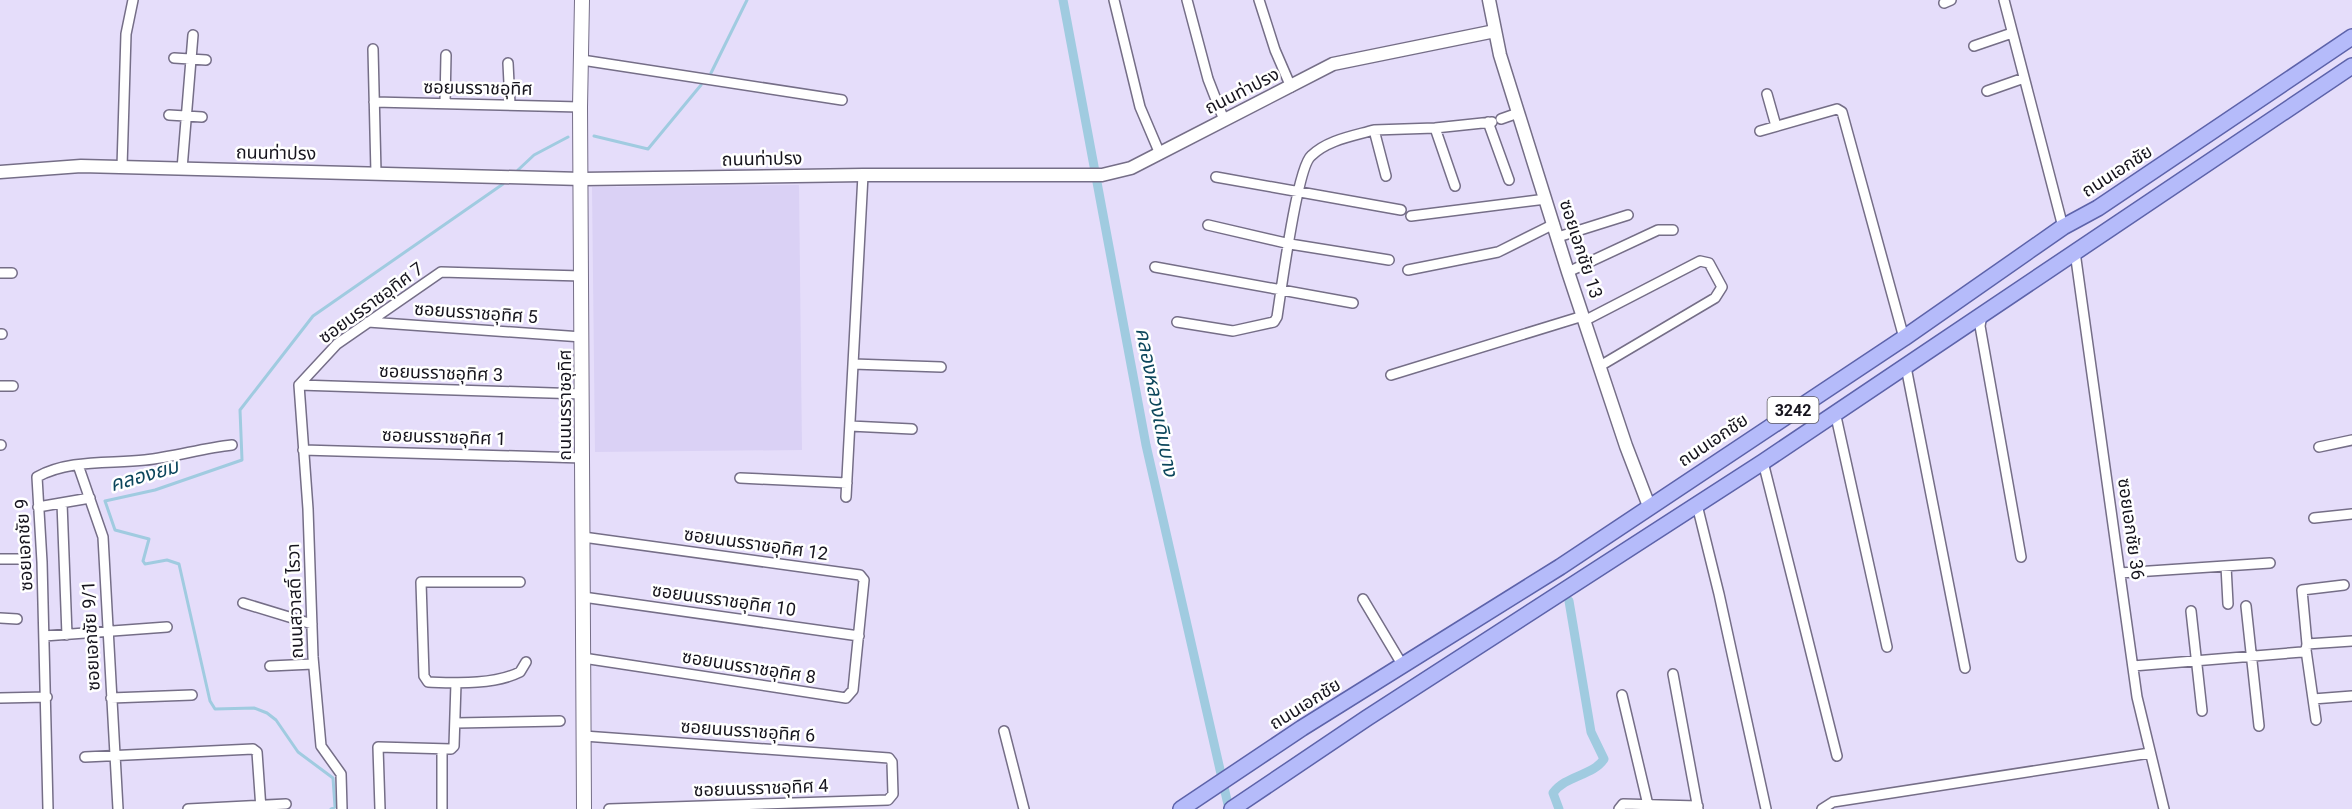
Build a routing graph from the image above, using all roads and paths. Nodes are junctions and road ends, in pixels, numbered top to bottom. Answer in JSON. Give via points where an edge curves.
{"nodes":[{"id":1,"x":133,"y":0,"type":"edge"},
{"id":2,"x":582,"y":0,"type":"edge"},
{"id":3,"x":1114,"y":0,"type":"edge"},
{"id":4,"x":1187,"y":0,"type":"edge"},
{"id":5,"x":1259,"y":0,"type":"edge"},
{"id":6,"x":1489,"y":0,"type":"edge"},
{"id":7,"x":2004,"y":0,"type":"edge"},
{"id":8,"x":1494,"y":31,"type":"junction"},
{"id":9,"x":2012,"y":33,"type":"junction"},
{"id":10,"x":193,"y":35,"type":"dead end"},
{"id":11,"x":2352,"y":37,"type":"edge"},
{"id":12,"x":1974,"y":46,"type":"dead end"},
{"id":13,"x":373,"y":49,"type":"dead end"},
{"id":14,"x":446,"y":55,"type":"dead end"},
{"id":15,"x":174,"y":58,"type":"dead end"},
{"id":16,"x":191,"y":59,"type":"junction"},
{"id":17,"x":206,"y":60,"type":"dead end"},
{"id":18,"x":582,"y":60,"type":"junction"},
{"id":19,"x":508,"y":63,"type":"dead end"},
{"id":20,"x":2352,"y":66,"type":"edge"},
{"id":21,"x":2024,"y":78,"type":"junction"},
{"id":22,"x":1291,"y":87,"type":"junction"},
{"id":23,"x":1987,"y":92,"type":"dead end"},
{"id":24,"x":1767,"y":94,"type":"dead end"},
{"id":25,"x":842,"y":100,"type":"dead end"},
{"id":26,"x":374,"y":102,"type":"junction"},
{"id":27,"x":445,"y":103,"type":"junction"},
{"id":28,"x":510,"y":104,"type":"junction"},
{"id":29,"x":580,"y":107,"type":"junction"},
{"id":30,"x":1518,"y":113,"type":"junction"},
{"id":31,"x":169,"y":115,"type":"dead end"},
{"id":32,"x":186,"y":116,"type":"junction"},
{"id":33,"x":202,"y":117,"type":"dead end"},
{"id":34,"x":1224,"y":120,"type":"junction"},
{"id":35,"x":1494,"y":121,"type":"junction"},
{"id":36,"x":1776,"y":126,"type":"junction"},
{"id":37,"x":1435,"y":128,"type":"junction"},
{"id":38,"x":1374,"y":130,"type":"junction"},
{"id":39,"x":1760,"y":131,"type":"dead end"},
{"id":40,"x":1160,"y":154,"type":"junction"},
{"id":41,"x":122,"y":167,"type":"junction"},
{"id":42,"x":182,"y":169,"type":"junction"},
{"id":43,"x":0,"y":172,"type":"edge"},
{"id":44,"x":376,"y":173,"type":"junction"},
{"id":45,"x":863,"y":175,"type":"junction"},
{"id":46,"x":1386,"y":176,"type":"dead end"},
{"id":47,"x":1216,"y":177,"type":"dead end"},
{"id":48,"x":582,"y":179,"type":"junction"},
{"id":49,"x":1509,"y":180,"type":"dead end"},
{"id":50,"x":1455,"y":186,"type":"dead end"},
{"id":51,"x":1297,"y":191,"type":"junction"},
{"id":52,"x":1546,"y":199,"type":"junction"},
{"id":53,"x":1401,"y":210,"type":"dead end"},
{"id":54,"x":1412,"y":216,"type":"dead end"},
{"id":55,"x":1628,"y":216,"type":"dead end"},
{"id":56,"x":1554,"y":224,"type":"junction"},
{"id":57,"x":1208,"y":225,"type":"dead end"},
{"id":58,"x":2063,"y":227,"type":"junction"},
{"id":59,"x":1673,"y":230,"type":"dead end"},
{"id":60,"x":1558,"y":237,"type":"junction"},
{"id":61,"x":1290,"y":244,"type":"junction"},
{"id":62,"x":2075,"y":252,"type":"junction"},
{"id":63,"x":1389,"y":260,"type":"dead end"},
{"id":64,"x":1155,"y":267,"type":"dead end"},
{"id":65,"x":1408,"y":270,"type":"dead end"},
{"id":66,"x":1568,"y":272,"type":"junction"},
{"id":67,"x":0,"y":273,"type":"edge"},
{"id":68,"x":12,"y":273,"type":"dead end"},
{"id":69,"x":582,"y":276,"type":"junction"},
{"id":70,"x":1281,"y":289,"type":"junction"},
{"id":71,"x":1353,"y":303,"type":"dead end"},
{"id":72,"x":1982,"y":315,"type":"junction"},
{"id":73,"x":1584,"y":318,"type":"junction"},
{"id":74,"x":368,"y":322,"type":"junction"},
{"id":75,"x":1177,"y":322,"type":"dead end"},
{"id":76,"x":582,"y":337,"type":"junction"},
{"id":77,"x":1904,"y":338,"type":"junction"},
{"id":78,"x":854,"y":364,"type":"junction"},
{"id":79,"x":1600,"y":366,"type":"junction"},
{"id":80,"x":941,"y":367,"type":"dead end"},
{"id":81,"x":1906,"y":367,"type":"junction"},
{"id":82,"x":1391,"y":375,"type":"dead end"},
{"id":83,"x":299,"y":385,"type":"junction"},
{"id":84,"x":0,"y":386,"type":"edge"},
{"id":85,"x":13,"y":386,"type":"dead end"},
{"id":86,"x":583,"y":394,"type":"junction"},
{"id":87,"x":1835,"y":412,"type":"junction"},
{"id":88,"x":850,"y":426,"type":"junction"},
{"id":89,"x":912,"y":429,"type":"dead end"},
{"id":90,"x":2352,"y":440,"type":"edge"},
{"id":91,"x":232,"y":445,"type":"dead end"},
{"id":92,"x":2319,"y":447,"type":"dead end"},
{"id":93,"x":303,"y":450,"type":"junction"},
{"id":94,"x":583,"y":458,"type":"junction"},
{"id":95,"x":1763,"y":462,"type":"junction"},
{"id":96,"x":78,"y":465,"type":"junction"},
{"id":97,"x":740,"y":478,"type":"dead end"},
{"id":98,"x":847,"y":483,"type":"junction"},
{"id":99,"x":846,"y":497,"type":"dead end"},
{"id":100,"x":90,"y":498,"type":"junction"},
{"id":101,"x":62,"y":503,"type":"junction"},
{"id":102,"x":1697,"y":505,"type":"junction"},
{"id":103,"x":1649,"y":506,"type":"junction"},
{"id":104,"x":38,"y":507,"type":"junction"},
{"id":105,"x":2352,"y":514,"type":"edge"},
{"id":106,"x":2314,"y":518,"type":"dead end"},
{"id":107,"x":583,"y":537,"type":"junction"},
{"id":108,"x":2020,"y":557,"type":"dead end"},
{"id":109,"x":0,"y":559,"type":"edge"},
{"id":110,"x":20,"y":559,"type":"dead end"},
{"id":111,"x":2270,"y":563,"type":"dead end"},
{"id":112,"x":2226,"y":566,"type":"junction"},
{"id":113,"x":2120,"y":573,"type":"junction"},
{"id":114,"x":520,"y":582,"type":"dead end"},
{"id":115,"x":2344,"y":585,"type":"dead end"},
{"id":116,"x":583,"y":597,"type":"junction"},
{"id":117,"x":1363,"y":599,"type":"dead end"},
{"id":118,"x":243,"y":603,"type":"dead end"},
{"id":119,"x":2228,"y":604,"type":"dead end"},
{"id":120,"x":2246,"y":606,"type":"dead end"},
{"id":121,"x":2191,"y":611,"type":"dead end"},
{"id":122,"x":0,"y":618,"type":"edge"},
{"id":123,"x":17,"y":619,"type":"dead end"},
{"id":124,"x":312,"y":624,"type":"junction"},
{"id":125,"x":167,"y":627,"type":"dead end"},
{"id":126,"x":107,"y":632,"type":"junction"},
{"id":127,"x":67,"y":634,"type":"junction"},
{"id":128,"x":44,"y":636,"type":"junction"},
{"id":129,"x":859,"y":636,"type":"junction"},
{"id":130,"x":2352,"y":641,"type":"edge"},
{"id":131,"x":1887,"y":647,"type":"dead end"},
{"id":132,"x":2307,"y":647,"type":"junction"},
{"id":133,"x":2251,"y":656,"type":"junction"},
{"id":134,"x":584,"y":658,"type":"junction"},
{"id":135,"x":2196,"y":660,"type":"junction"},
{"id":136,"x":526,"y":662,"type":"dead end"},
{"id":137,"x":313,"y":664,"type":"junction"},
{"id":138,"x":270,"y":666,"type":"dead end"},
{"id":139,"x":1403,"y":666,"type":"junction"},
{"id":140,"x":2133,"y":666,"type":"junction"},
{"id":141,"x":1965,"y":668,"type":"dead end"},
{"id":142,"x":1673,"y":674,"type":"dead end"},
{"id":143,"x":456,"y":683,"type":"junction"},
{"id":144,"x":192,"y":695,"type":"dead end"},
{"id":145,"x":1622,"y":695,"type":"dead end"},
{"id":146,"x":2352,"y":696,"type":"edge"},
{"id":147,"x":47,"y":697,"type":"junction"},
{"id":148,"x":0,"y":698,"type":"edge"},
{"id":149,"x":111,"y":698,"type":"junction"},
{"id":150,"x":2313,"y":699,"type":"junction"},
{"id":151,"x":2202,"y":711,"type":"dead end"},
{"id":152,"x":2316,"y":720,"type":"dead end"},
{"id":153,"x":560,"y":721,"type":"dead end"},
{"id":154,"x":456,"y":723,"type":"junction"},
{"id":155,"x":2259,"y":726,"type":"dead end"},
{"id":156,"x":1004,"y":731,"type":"dead end"},
{"id":157,"x":584,"y":736,"type":"junction"},
{"id":158,"x":442,"y":748,"type":"junction"},
{"id":159,"x":2150,"y":753,"type":"junction"},
{"id":160,"x":115,"y":755,"type":"junction"},
{"id":161,"x":1837,"y":756,"type":"dead end"},
{"id":162,"x":85,"y":757,"type":"dead end"},
{"id":163,"x":892,"y":778,"type":"joint"},
{"id":164,"x":286,"y":804,"type":"dead end"},
{"id":165,"x":1239,"y":805,"type":"edge"},
{"id":166,"x":1648,"y":805,"type":"junction"},
{"id":167,"x":260,"y":807,"type":"edge"},
{"id":168,"x":1698,"y":808,"type":"edge"},
{"id":169,"x":48,"y":809,"type":"edge"},
{"id":170,"x":118,"y":809,"type":"edge"},
{"id":171,"x":188,"y":809,"type":"edge"},
{"id":172,"x":342,"y":809,"type":"edge"},
{"id":173,"x":380,"y":809,"type":"edge"},
{"id":174,"x":442,"y":809,"type":"edge"},
{"id":175,"x":584,"y":809,"type":"edge"},
{"id":176,"x":609,"y":809,"type":"edge"},
{"id":177,"x":1024,"y":809,"type":"edge"},
{"id":178,"x":1181,"y":809,"type":"edge"},
{"id":179,"x":1620,"y":809,"type":"edge"},
{"id":180,"x":1766,"y":809,"type":"edge"},
{"id":181,"x":1822,"y":809,"type":"edge"},
{"id":182,"x":2164,"y":809,"type":"edge"}],
"edges":[{"from":1,"to":41,"type":"street","via":[[126,34]]},
{"from":2,"to":18,"type":"main road","name":"ถนนนรราชอุทิศ"},
{"from":3,"to":40,"type":"street","via":[[1140,107]]},
{"from":4,"to":34,"type":"street","via":[[1208,79]]},
{"from":5,"to":22,"type":"street"},
{"from":6,"to":8,"type":"street","name":"ซอยเอกชัย 13"},
{"from":7,"to":9,"type":"street"},
{"from":8,"to":22,"type":"street","name":"ถนนท่าปรง","via":[[1351,59],[1333,64]]},
{"from":8,"to":30,"type":"street","name":"ซอยเอกชัย 13"},
{"from":9,"to":12,"type":"street"},
{"from":9,"to":21,"type":"street"},
{"from":10,"to":16,"type":"street"},
{"from":11,"to":58,"type":"main road","name":"ถนนเอกชัย","number":"3242","via":[[2098,208]]},
{"from":13,"to":26,"type":"street"},
{"from":14,"to":27,"type":"street"},
{"from":15,"to":16,"type":"street"},
{"from":16,"to":17,"type":"street"},
{"from":16,"to":32,"type":"street"},
{"from":18,"to":25,"type":"street"},
{"from":18,"to":29,"type":"main road","name":"ถนนนรราชอุทิศ"},
{"from":19,"to":28,"type":"street"},
{"from":20,"to":62,"type":"main road","number":"3242"},
{"from":21,"to":23,"type":"street"},
{"from":21,"to":58,"type":"street"},
{"from":22,"to":34,"type":"street","name":"ถนนท่าปรง"},
{"from":24,"to":36,"type":"street"},
{"from":26,"to":27,"type":"street","name":"ซอยนรราชอุทิศ"},
{"from":26,"to":44,"type":"street"},
{"from":27,"to":28,"type":"street","name":"ซอยนรราชอุทิศ"},
{"from":28,"to":29,"type":"street","name":"ซอยนรราชอุทิศ"},
{"from":29,"to":48,"type":"main road","name":"ถนนนรราชอุทิศ"},
{"from":30,"to":35,"type":"street"},
{"from":30,"to":52,"type":"street","name":"ซอยเอกชัย 13"},
{"from":31,"to":32,"type":"street"},
{"from":32,"to":33,"type":"street"},
{"from":32,"to":42,"type":"street"},
{"from":34,"to":40,"type":"street","name":"ถนนท่าปรง"},
{"from":35,"to":37,"type":"street"},
{"from":35,"to":49,"type":"street"},
{"from":36,"to":39,"type":"street"},
{"from":36,"to":77,"type":"street","via":[[1837,109],[1842,112]]},
{"from":37,"to":38,"type":"street"},
{"from":37,"to":50,"type":"street"},
{"from":38,"to":46,"type":"street"},
{"from":38,"to":51,"type":"street","via":[[1336,142],[1310,156]]},
{"from":40,"to":45,"type":"street","name":"ถนนท่าปรง","via":[[1131,168],[1102,175]]},
{"from":41,"to":42,"type":"street","name":"ถนนท่าปรง"},
{"from":41,"to":43,"type":"street","name":"ถนนท่าปรง"},
{"from":42,"to":44,"type":"street","name":"ถนนท่าปรง"},
{"from":44,"to":48,"type":"street","name":"ถนนท่าปรง"},
{"from":45,"to":48,"type":"street","name":"ถนนท่าปรง"},
{"from":45,"to":78,"type":"street"},
{"from":47,"to":51,"type":"street"},
{"from":48,"to":69,"type":"main road","name":"ถนนนรราชอุทิศ"},
{"from":51,"to":53,"type":"street"},
{"from":51,"to":61,"type":"street"},
{"from":52,"to":54,"type":"street"},
{"from":52,"to":56,"type":"street","name":"ซอยเอกชัย 13"},
{"from":55,"to":60,"type":"street"},
{"from":56,"to":60,"type":"street","name":"ซอยเอกชัย 13"},
{"from":56,"to":65,"type":"street","via":[[1498,252]]},
{"from":57,"to":61,"type":"street"},
{"from":58,"to":62,"type":"main road"},
{"from":58,"to":77,"type":"main road","name":"ถนนเอกชัย","number":"3242"},
{"from":59,"to":66,"type":"street","via":[[1658,230]]},
{"from":60,"to":66,"type":"street","name":"ซอยเอกชัย 13"},
{"from":61,"to":63,"type":"street"},
{"from":61,"to":70,"type":"street"},
{"from":62,"to":72,"type":"main road","number":"3242"},
{"from":62,"to":113,"type":"street","name":"ซอยเอกชัย 36"},
{"from":64,"to":70,"type":"street"},
{"from":66,"to":73,"type":"street","name":"ซอยเอกชัย 13"},
{"from":67,"to":68,"type":"street"},
{"from":69,"to":74,"type":"street","name":"ซอยนรราชอุทิศ 7","via":[[441,272]]},
{"from":69,"to":76,"type":"main road","name":"ถนนนรราชอุทิศ"},
{"from":70,"to":71,"type":"street"},
{"from":70,"to":75,"type":"street","via":[[1277,317],[1271,323],[1233,331]]},
{"from":72,"to":81,"type":"main road","number":"3242"},
{"from":72,"to":108,"type":"street","via":[[1980,326]]},
{"from":73,"to":79,"type":"street","name":"ซอยเอกชัย 13"},
{"from":73,"to":79,"type":"street","via":[[1700,261],[1709,263],[1722,287],[1715,298]]},
{"from":73,"to":82,"type":"street"},
{"from":74,"to":76,"type":"street","name":"ซอยนรราชอุทิศ 5"},
{"from":74,"to":83,"type":"street","name":"ซอยนรราชอุทิศ 7","via":[[337,344]]},
{"from":76,"to":86,"type":"main road","name":"ถนนนรราชอุทิศ"},
{"from":77,"to":103,"type":"main road","name":"ถนนเอกชัย","number":"3242"},
{"from":78,"to":80,"type":"street"},
{"from":78,"to":88,"type":"street"},
{"from":79,"to":103,"type":"street","name":"ซอยเอกชัย 13"},
{"from":81,"to":87,"type":"main road","number":"3242"},
{"from":81,"to":141,"type":"street"},
{"from":83,"to":86,"type":"street","name":"ซอยนรราชอุทิศ 3"},
{"from":83,"to":93,"type":"street","name":"ถนนสวาสดิ์ ไรวา"},
{"from":84,"to":85,"type":"street"},
{"from":86,"to":94,"type":"main road","name":"ถนนนรราชอุทิศ"},
{"from":87,"to":95,"type":"main road","number":"3242"},
{"from":87,"to":131,"type":"street"},
{"from":88,"to":89,"type":"street"},
{"from":88,"to":98,"type":"street"},
{"from":90,"to":92,"type":"street"},
{"from":91,"to":96,"type":"street","name":"ซอยเอกชัย 9","via":[[147,460]]},
{"from":93,"to":94,"type":"street","name":"ซอยนรราชอุทิศ 1"},
{"from":93,"to":124,"type":"street","name":"ถนนสวาสดิ์ ไรวา"},
{"from":94,"to":107,"type":"main road","name":"ถนนนรราชอุทิศ"},
{"from":95,"to":102,"type":"main road","number":"3242"},
{"from":95,"to":161,"type":"street"},
{"from":96,"to":100,"type":"street","name":"ซอยเอกชัย 9/1"},
{"from":96,"to":104,"type":"street","name":"ซอยเอกชัย 9","via":[[37,477]]},
{"from":97,"to":98,"type":"street"},
{"from":98,"to":99,"type":"street"},
{"from":100,"to":101,"type":"street"},
{"from":100,"to":126,"type":"street","name":"ซอยเอกชัย 9/1","via":[[103,537]]},
{"from":101,"to":104,"type":"street"},
{"from":101,"to":127,"type":"street"},
{"from":102,"to":165,"type":"main road","number":"3242"},
{"from":102,"to":180,"type":"street"},
{"from":103,"to":139,"type":"main road","name":"ถนนเอกชัย","number":"3242"},
{"from":104,"to":128,"type":"street","name":"ซอยเอกชัย 9"},
{"from":105,"to":106,"type":"street"},
{"from":107,"to":116,"type":"main road","name":"ถนนนรราชอุทิศ"},
{"from":107,"to":129,"type":"street","name":"ซอยนนรราชอุทิศ 12","via":[[862,575]]},
{"from":109,"to":110,"type":"street"},
{"from":111,"to":112,"type":"street"},
{"from":112,"to":113,"type":"street"},
{"from":112,"to":119,"type":"street"},
{"from":113,"to":140,"type":"street","name":"ซอยเอกชัย 36"},
{"from":114,"to":143,"type":"street","via":[[421,582],[425,680]]},
{"from":115,"to":132,"type":"street","via":[[2302,590]]},
{"from":116,"to":129,"type":"street","name":"ซอยนนรราชอุทิศ 10"},
{"from":116,"to":134,"type":"main road","name":"ถนนนรราชอุทิศ"},
{"from":117,"to":139,"type":"street"},
{"from":118,"to":124,"type":"street"},
{"from":120,"to":133,"type":"street"},
{"from":121,"to":135,"type":"street"},
{"from":122,"to":123,"type":"street"},
{"from":124,"to":137,"type":"street","name":"ถนนสวาสดิ์ ไรวา"},
{"from":125,"to":126,"type":"street"},
{"from":126,"to":127,"type":"street"},
{"from":126,"to":149,"type":"street","name":"ซอยเอกชัย 9/1"},
{"from":127,"to":128,"type":"street"},
{"from":128,"to":147,"type":"street","name":"ซอยเอกชัย 9"},
{"from":129,"to":134,"type":"street","name":"ซอยนนรราชอุทิศ 8","via":[[853,690],[846,698]]},
{"from":130,"to":132,"type":"street"},
{"from":132,"to":133,"type":"street"},
{"from":132,"to":150,"type":"street"},
{"from":133,"to":135,"type":"street"},
{"from":133,"to":155,"type":"street"},
{"from":134,"to":157,"type":"main road","name":"ถนนนรราชอุทิศ"},
{"from":135,"to":140,"type":"street"},
{"from":135,"to":151,"type":"street"},
{"from":136,"to":143,"type":"street","via":[[515,675]]},
{"from":137,"to":138,"type":"street"},
{"from":137,"to":172,"type":"street","name":"ถนนสวาสดิ์ ไรวา","via":[[321,749],[341,774]]},
{"from":139,"to":178,"type":"main road","name":"ถนนเอกชัย","number":"3242"},
{"from":140,"to":159,"type":"street","name":"ซอยเอกชัย 36"},
{"from":142,"to":168,"type":"street"},
{"from":143,"to":154,"type":"street"},
{"from":144,"to":149,"type":"street"},
{"from":145,"to":166,"type":"street"},
{"from":146,"to":150,"type":"street"},
{"from":147,"to":148,"type":"street"},
{"from":147,"to":169,"type":"street","name":"ซอยเอกชัย 9"},
{"from":149,"to":160,"type":"street","name":"ซอยเอกชัย 9/1"},
{"from":150,"to":152,"type":"street"},
{"from":153,"to":154,"type":"street"},
{"from":154,"to":158,"type":"street","via":[[454,746]]},
{"from":156,"to":177,"type":"street"},
{"from":157,"to":163,"type":"street","name":"ซอยนนรราชอุทิศ 6","via":[[889,758]]},
{"from":157,"to":175,"type":"main road","name":"ถนนนรราชอุทิศ"},
{"from":158,"to":173,"type":"street","via":[[378,747]]},
{"from":158,"to":174,"type":"street"},
{"from":159,"to":181,"type":"street","via":[[1833,802]]},
{"from":159,"to":182,"type":"street","name":"ซอยเอกชัย 36"},
{"from":160,"to":162,"type":"street"},
{"from":160,"to":167,"type":"street","via":[[255,749]]},
{"from":160,"to":170,"type":"street","name":"ซอยเอกชัย 9/1"},
{"from":163,"to":176,"type":"street","name":"ซอยนนรราชอุทิศ 4","via":[[893,794],[888,800]]},
{"from":164,"to":167,"type":"street"},
{"from":166,"to":168,"type":"street"},
{"from":166,"to":179,"type":"street","via":[[1623,804]]},
{"from":167,"to":171,"type":"street"}]}
